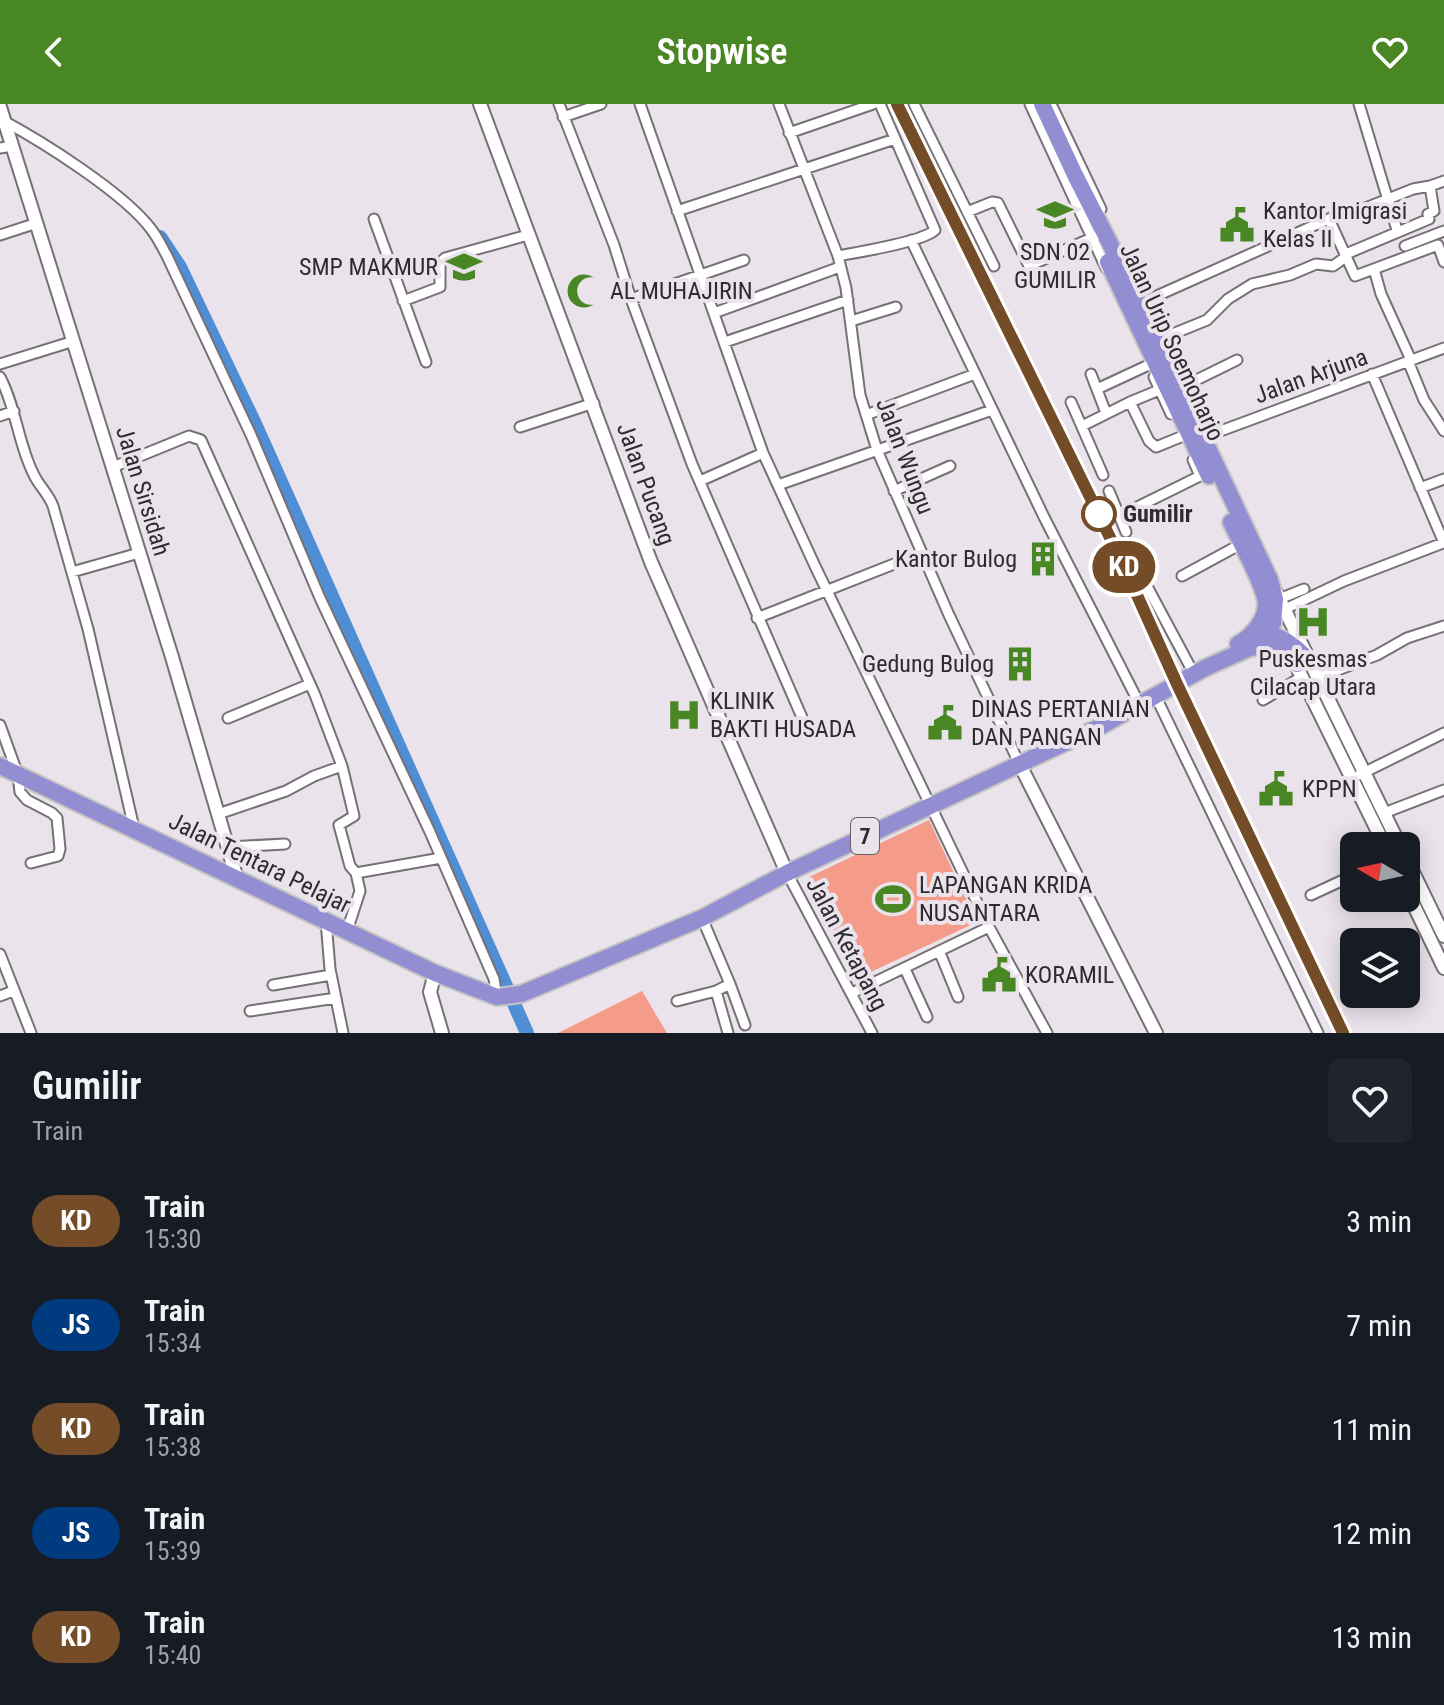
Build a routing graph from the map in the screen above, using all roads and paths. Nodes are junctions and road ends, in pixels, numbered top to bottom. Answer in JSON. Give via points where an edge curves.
{"nodes":[{"id":1,"x":480,"y":104,"type":"edge"},
{"id":2,"x":559,"y":104,"type":"edge"},
{"id":3,"x":601,"y":104,"type":"edge"},
{"id":4,"x":640,"y":104,"type":"edge"},
{"id":5,"x":779,"y":104,"type":"edge"},
{"id":6,"x":873,"y":104,"type":"edge"},
{"id":7,"x":880,"y":104,"type":"edge"},
{"id":8,"x":914,"y":104,"type":"edge"},
{"id":9,"x":1033,"y":104,"type":"edge"},
{"id":10,"x":1042,"y":104,"type":"edge"},
{"id":11,"x":1051,"y":104,"type":"edge"},
{"id":12,"x":1359,"y":104,"type":"edge"},
{"id":13,"x":563,"y":117,"type":"junction"},
{"id":14,"x":3,"y":122,"type":"edge"},
{"id":15,"x":789,"y":133,"type":"junction"},
{"id":16,"x":895,"y":139,"type":"junction"},
{"id":17,"x":6,"y":147,"type":"edge"},
{"id":18,"x":804,"y":170,"type":"junction"},
{"id":19,"x":1444,"y":181,"type":"edge"},
{"id":20,"x":1430,"y":186,"type":"junction"},
{"id":21,"x":1386,"y":200,"type":"junction"},
{"id":22,"x":677,"y":211,"type":"junction"},
{"id":23,"x":967,"y":212,"type":"junction"},
{"id":24,"x":374,"y":219,"type":"dead end"},
{"id":25,"x":1329,"y":219,"type":"junction"},
{"id":26,"x":37,"y":223,"type":"junction"},
{"id":27,"x":1397,"y":230,"type":"junction"},
{"id":28,"x":1444,"y":231,"type":"edge"},
{"id":29,"x":0,"y":235,"type":"edge"},
{"id":30,"x":528,"y":235,"type":"junction"},
{"id":31,"x":1094,"y":237,"type":"junction"},
{"id":32,"x":911,"y":240,"type":"junction"},
{"id":33,"x":1405,"y":246,"type":"dead end"},
{"id":34,"x":1346,"y":255,"type":"junction"},
{"id":35,"x":838,"y":256,"type":"junction"},
{"id":36,"x":744,"y":260,"type":"dead end"},
{"id":37,"x":1444,"y":262,"type":"edge"},
{"id":38,"x":994,"y":266,"type":"dead end"},
{"id":39,"x":840,"y":267,"type":"junction"},
{"id":40,"x":1374,"y":269,"type":"junction"},
{"id":41,"x":698,"y":275,"type":"junction"},
{"id":42,"x":631,"y":299,"type":"junction"},
{"id":43,"x":848,"y":300,"type":"junction"},
{"id":44,"x":403,"y":301,"type":"junction"},
{"id":45,"x":1142,"y":303,"type":"junction"},
{"id":46,"x":896,"y":307,"type":"dead end"},
{"id":47,"x":714,"y":313,"type":"junction"},
{"id":48,"x":851,"y":321,"type":"junction"},
{"id":49,"x":1159,"y":340,"type":"junction"},
{"id":50,"x":74,"y":341,"type":"junction"},
{"id":51,"x":725,"y":342,"type":"junction"},
{"id":52,"x":1444,"y":348,"type":"edge"},
{"id":53,"x":1237,"y":360,"type":"dead end"},
{"id":54,"x":1410,"y":361,"type":"junction"},
{"id":55,"x":426,"y":362,"type":"dead end"},
{"id":56,"x":0,"y":364,"type":"edge"},
{"id":57,"x":1152,"y":364,"type":"junction"},
{"id":58,"x":975,"y":374,"type":"junction"},
{"id":59,"x":1091,"y":374,"type":"dead end"},
{"id":60,"x":1372,"y":374,"type":"junction"},
{"id":61,"x":0,"y":377,"type":"edge"},
{"id":62,"x":1172,"y":388,"type":"junction"},
{"id":63,"x":1097,"y":389,"type":"junction"},
{"id":64,"x":1071,"y":402,"type":"dead end"},
{"id":65,"x":1130,"y":402,"type":"junction"},
{"id":66,"x":594,"y":403,"type":"junction"},
{"id":67,"x":992,"y":410,"type":"junction"},
{"id":68,"x":14,"y":411,"type":"junction"},
{"id":69,"x":1106,"y":413,"type":"junction"},
{"id":70,"x":866,"y":415,"type":"junction"},
{"id":71,"x":0,"y":416,"type":"edge"},
{"id":72,"x":1442,"y":421,"type":"edge"},
{"id":73,"x":1082,"y":426,"type":"junction"},
{"id":74,"x":520,"y":427,"type":"dead end"},
{"id":75,"x":1444,"y":431,"type":"edge"},
{"id":76,"x":1194,"y":437,"type":"junction"},
{"id":77,"x":877,"y":450,"type":"junction"},
{"id":78,"x":763,"y":453,"type":"junction"},
{"id":79,"x":950,"y":466,"type":"dead end"},
{"id":80,"x":113,"y":467,"type":"junction"},
{"id":81,"x":1204,"y":474,"type":"junction"},
{"id":82,"x":1103,"y":475,"type":"dead end"},
{"id":83,"x":1444,"y":479,"type":"edge"},
{"id":84,"x":700,"y":481,"type":"junction"},
{"id":85,"x":778,"y":485,"type":"junction"},
{"id":86,"x":1420,"y":488,"type":"junction"},
{"id":87,"x":894,"y":491,"type":"junction"},
{"id":88,"x":1109,"y":491,"type":"dead end"},
{"id":89,"x":1119,"y":516,"type":"junction"},
{"id":90,"x":1126,"y":532,"type":"dead end"},
{"id":91,"x":1444,"y":543,"type":"edge"},
{"id":92,"x":1241,"y":544,"type":"junction"},
{"id":93,"x":139,"y":553,"type":"junction"},
{"id":94,"x":922,"y":553,"type":"junction"},
{"id":95,"x":72,"y":572,"type":"junction"},
{"id":96,"x":1182,"y":576,"type":"dead end"},
{"id":97,"x":1270,"y":580,"type":"junction"},
{"id":98,"x":1148,"y":588,"type":"dead end"},
{"id":99,"x":1304,"y":589,"type":"dead end"},
{"id":100,"x":828,"y":592,"type":"junction"},
{"id":101,"x":1275,"y":617,"type":"junction"},
{"id":102,"x":757,"y":618,"type":"junction"},
{"id":103,"x":1444,"y":626,"type":"edge"},
{"id":104,"x":1249,"y":643,"type":"junction"},
{"id":105,"x":1302,"y":666,"type":"junction"},
{"id":106,"x":1200,"y":671,"type":"junction"},
{"id":107,"x":1317,"y":678,"type":"junction"},
{"id":108,"x":310,"y":684,"type":"junction"},
{"id":109,"x":1156,"y":697,"type":"junction"},
{"id":110,"x":1263,"y":700,"type":"dead end"},
{"id":111,"x":1140,"y":705,"type":"junction"},
{"id":112,"x":228,"y":718,"type":"dead end"},
{"id":113,"x":0,"y":725,"type":"edge"},
{"id":114,"x":807,"y":729,"type":"dead end"},
{"id":115,"x":1444,"y":733,"type":"edge"},
{"id":116,"x":1019,"y":763,"type":"junction"},
{"id":117,"x":0,"y":766,"type":"edge"},
{"id":118,"x":342,"y":766,"type":"junction"},
{"id":119,"x":18,"y":775,"type":"junction"},
{"id":120,"x":1358,"y":775,"type":"junction"},
{"id":121,"x":1444,"y":790,"type":"edge"},
{"id":122,"x":931,"y":806,"type":"junction"},
{"id":123,"x":1384,"y":813,"type":"junction"},
{"id":124,"x":218,"y":814,"type":"junction"},
{"id":125,"x":134,"y":828,"type":"junction"},
{"id":126,"x":1380,"y":832,"type":"edge"},
{"id":127,"x":1393,"y":832,"type":"edge"},
{"id":128,"x":285,"y":844,"type":"dead end"},
{"id":129,"x":228,"y":847,"type":"junction"},
{"id":130,"x":441,"y":858,"type":"junction"},
{"id":131,"x":31,"y":863,"type":"dead end"},
{"id":132,"x":356,"y":873,"type":"junction"},
{"id":133,"x":787,"y":873,"type":"junction"},
{"id":134,"x":237,"y":879,"type":"junction"},
{"id":135,"x":1340,"y":882,"type":"edge"},
{"id":136,"x":1420,"y":887,"type":"edge"},
{"id":137,"x":1311,"y":895,"type":"dead end"},
{"id":138,"x":1417,"y":912,"type":"edge"},
{"id":139,"x":702,"y":918,"type":"junction"},
{"id":140,"x":326,"y":921,"type":"junction"},
{"id":141,"x":989,"y":927,"type":"junction"},
{"id":142,"x":347,"y":931,"type":"junction"},
{"id":143,"x":1444,"y":936,"type":"edge"},
{"id":144,"x":940,"y":953,"type":"junction"},
{"id":145,"x":0,"y":954,"type":"edge"},
{"id":146,"x":1444,"y":968,"type":"edge"},
{"id":147,"x":905,"y":969,"type":"junction"},
{"id":148,"x":435,"y":973,"type":"junction"},
{"id":149,"x":331,"y":975,"type":"junction"},
{"id":150,"x":730,"y":984,"type":"junction"},
{"id":151,"x":273,"y":985,"type":"dead end"},
{"id":152,"x":13,"y":991,"type":"junction"},
{"id":153,"x":716,"y":991,"type":"junction"},
{"id":154,"x":852,"y":993,"type":"junction"},
{"id":155,"x":0,"y":996,"type":"edge"},
{"id":156,"x":499,"y":997,"type":"junction"},
{"id":157,"x":958,"y":997,"type":"dead end"},
{"id":158,"x":336,"y":998,"type":"junction"},
{"id":159,"x":677,"y":1001,"type":"dead end"},
{"id":160,"x":250,"y":1011,"type":"dead end"},
{"id":161,"x":927,"y":1017,"type":"dead end"},
{"id":162,"x":745,"y":1025,"type":"dead end"},
{"id":163,"x":31,"y":1033,"type":"edge"},
{"id":164,"x":343,"y":1033,"type":"edge"},
{"id":165,"x":442,"y":1033,"type":"edge"},
{"id":166,"x":728,"y":1033,"type":"edge"},
{"id":167,"x":872,"y":1033,"type":"edge"},
{"id":168,"x":1047,"y":1033,"type":"edge"},
{"id":169,"x":1156,"y":1033,"type":"edge"},
{"id":170,"x":1318,"y":1033,"type":"edge"}],
"edges":[{"from":1,"to":30,"type":"street","name":"Jalan Pucang"},
{"from":2,"to":13,"type":"street"},
{"from":3,"to":13,"type":"street"},
{"from":4,"to":22,"type":"street"},
{"from":5,"to":15,"type":"street","name":"Jalan Wungu"},
{"from":6,"to":15,"type":"street"},
{"from":7,"to":16,"type":"street"},
{"from":8,"to":23,"type":"street"},
{"from":9,"to":31,"type":"highway","name":"Jalan Urip Soemoharjo"},
{"from":10,"to":45,"type":"highway","name":"Jalan Urip Soemoharjo"},
{"from":11,"to":45,"type":"street"},
{"from":12,"to":21,"type":"street"},
{"from":13,"to":42,"type":"street"},
{"from":14,"to":17,"type":"street","name":"Jalan Sirsidah"},
{"from":14,"to":130,"type":"street","via":[[32,136],[120,199],[159,242]]},
{"from":15,"to":18,"type":"street","name":"Jalan Wungu"},
{"from":16,"to":18,"type":"street"},
{"from":16,"to":32,"type":"street","via":[[935,230]]},
{"from":17,"to":26,"type":"street","name":"Jalan Sirsidah"},
{"from":18,"to":22,"type":"street"},
{"from":18,"to":35,"type":"street","name":"Jalan Wungu"},
{"from":19,"to":20,"type":"street"},
{"from":20,"to":21,"type":"street"},
{"from":20,"to":27,"type":"street","via":[[1434,211],[1429,219]]},
{"from":21,"to":25,"type":"street"},
{"from":21,"to":27,"type":"street"},
{"from":22,"to":41,"type":"street"},
{"from":23,"to":31,"type":"street","via":[[997,202],[1029,266]]},
{"from":23,"to":38,"type":"street"},
{"from":24,"to":44,"type":"street"},
{"from":25,"to":34,"type":"street"},
{"from":25,"to":45,"type":"street"},
{"from":26,"to":29,"type":"street"},
{"from":26,"to":50,"type":"street","name":"Jalan Sirsidah"},
{"from":27,"to":34,"type":"street"},
{"from":28,"to":33,"type":"street"},
{"from":30,"to":44,"type":"street","via":[[445,258],[440,263],[440,287]]},
{"from":30,"to":66,"type":"street","name":"Jalan Pucang"},
{"from":31,"to":57,"type":"highway","name":"Jalan Urip Soemoharjo"},
{"from":32,"to":35,"type":"street"},
{"from":32,"to":58,"type":"street"},
{"from":34,"to":40,"type":"street","via":[[1355,276]]},
{"from":34,"to":49,"type":"street","via":[[1333,266],[1316,264],[1252,284],[1207,320]]},
{"from":35,"to":39,"type":"street","name":"Jalan Wungu"},
{"from":36,"to":41,"type":"street"},
{"from":37,"to":40,"type":"street","via":[[1438,245]]},
{"from":39,"to":43,"type":"street","name":"Jalan Wungu"},
{"from":39,"to":47,"type":"street"},
{"from":40,"to":54,"type":"street"},
{"from":41,"to":42,"type":"street"},
{"from":41,"to":47,"type":"street"},
{"from":42,"to":84,"type":"street"},
{"from":43,"to":48,"type":"street","name":"Jalan Wungu"},
{"from":43,"to":51,"type":"street"},
{"from":44,"to":55,"type":"street"},
{"from":45,"to":49,"type":"highway","name":"Jalan Urip Soemoharjo"},
{"from":46,"to":48,"type":"street"},
{"from":47,"to":51,"type":"street"},
{"from":48,"to":70,"type":"street","name":"Jalan Wungu"},
{"from":49,"to":62,"type":"highway","name":"Jalan Urip Soemoharjo"},
{"from":50,"to":56,"type":"street"},
{"from":50,"to":80,"type":"street","name":"Jalan Sirsidah"},
{"from":51,"to":78,"type":"street"},
{"from":52,"to":54,"type":"street","name":"Jalan Arjuna"},
{"from":53,"to":62,"type":"street"},
{"from":54,"to":60,"type":"street","name":"Jalan Arjuna"},
{"from":54,"to":72,"type":"street","via":[[1424,400]]},
{"from":57,"to":62,"type":"highway","name":"Jalan Urip Soemoharjo"},
{"from":57,"to":63,"type":"street"},
{"from":58,"to":67,"type":"street"},
{"from":58,"to":70,"type":"street"},
{"from":59,"to":63,"type":"street"},
{"from":60,"to":76,"type":"street","name":"Jalan Arjuna"},
{"from":60,"to":86,"type":"street"},
{"from":61,"to":68,"type":"street"},
{"from":62,"to":65,"type":"street"},
{"from":62,"to":76,"type":"highway","name":"Jalan Urip Soemoharjo"},
{"from":63,"to":69,"type":"street"},
{"from":64,"to":73,"type":"street"},
{"from":65,"to":69,"type":"street"},
{"from":65,"to":76,"type":"street","name":"Jalan Arjuna","via":[[1153,446]]},
{"from":66,"to":74,"type":"street"},
{"from":66,"to":133,"type":"street","name":"Jalan Pucang","via":[[651,562]]},
{"from":67,"to":77,"type":"street"},
{"from":67,"to":111,"type":"street"},
{"from":68,"to":71,"type":"street"},
{"from":68,"to":95,"type":"street","via":[[33,474],[53,506]]},
{"from":69,"to":73,"type":"street"},
{"from":70,"to":77,"type":"street","name":"Jalan Wungu"},
{"from":72,"to":75,"type":"street"},
{"from":73,"to":82,"type":"street"},
{"from":76,"to":81,"type":"highway","name":"Jalan Urip Soemoharjo"},
{"from":76,"to":97,"type":"highway","name":"Jalan Urip Soemoharjo"},
{"from":77,"to":85,"type":"street"},
{"from":77,"to":87,"type":"street","name":"Jalan Wungu"},
{"from":78,"to":84,"type":"street"},
{"from":78,"to":85,"type":"street"},
{"from":79,"to":87,"type":"street"},
{"from":80,"to":93,"type":"street","name":"Jalan Sirsidah"},
{"from":80,"to":108,"type":"street","via":[[189,436],[199,438]]},
{"from":81,"to":89,"type":"street"},
{"from":81,"to":92,"type":"highway","name":"Jalan Urip Soemoharjo"},
{"from":83,"to":86,"type":"street"},
{"from":84,"to":102,"type":"street"},
{"from":85,"to":100,"type":"street"},
{"from":86,"to":91,"type":"street"},
{"from":87,"to":94,"type":"street","name":"Jalan Wungu"},
{"from":88,"to":89,"type":"street"},
{"from":89,"to":90,"type":"street"},
{"from":91,"to":101,"type":"street","via":[[1344,581]]},
{"from":92,"to":96,"type":"street"},
{"from":92,"to":101,"type":"highway","name":"Jalan Urip Soemoharjo"},
{"from":93,"to":95,"type":"street"},
{"from":93,"to":124,"type":"street","name":"Jalan Sirsidah"},
{"from":94,"to":100,"type":"street"},
{"from":94,"to":116,"type":"street","name":"Jalan Wungu"},
{"from":95,"to":125,"type":"street"},
{"from":97,"to":101,"type":"street"},
{"from":97,"to":101,"type":"highway"},
{"from":98,"to":106,"type":"street"},
{"from":99,"to":101,"type":"street"},
{"from":100,"to":102,"type":"street"},
{"from":100,"to":122,"type":"street"},
{"from":101,"to":104,"type":"highway","number":"7"},
{"from":101,"to":104,"type":"highway","via":[[1260,624]]},
{"from":101,"to":105,"type":"street"},
{"from":101,"to":105,"type":"highway","via":[[1298,648]]},
{"from":102,"to":114,"type":"street"},
{"from":103,"to":107,"type":"street"},
{"from":104,"to":105,"type":"highway"},
{"from":104,"to":106,"type":"highway","number":"7"},
{"from":105,"to":107,"type":"street"},
{"from":105,"to":110,"type":"street"},
{"from":105,"to":120,"type":"street"},
{"from":106,"to":109,"type":"highway","number":"7"},
{"from":107,"to":120,"type":"street"},
{"from":108,"to":112,"type":"street"},
{"from":108,"to":118,"type":"street"},
{"from":109,"to":111,"type":"highway","number":"7"},
{"from":109,"to":170,"type":"street"},
{"from":111,"to":116,"type":"highway","number":"7"},
{"from":113,"to":119,"type":"street"},
{"from":115,"to":120,"type":"street"},
{"from":116,"to":122,"type":"highway","number":"7"},
{"from":116,"to":169,"type":"street"},
{"from":117,"to":119,"type":"highway","name":"Jalan Tentara Pelajar"},
{"from":118,"to":124,"type":"street"},
{"from":118,"to":132,"type":"street","via":[[354,816],[339,825]]},
{"from":119,"to":125,"type":"highway","name":"Jalan Tentara Pelajar"},
{"from":119,"to":131,"type":"street","via":[[23,796],[57,818],[58,856]]},
{"from":120,"to":123,"type":"street"},
{"from":120,"to":126,"type":"street"},
{"from":121,"to":123,"type":"street"},
{"from":122,"to":133,"type":"highway","number":"7"},
{"from":122,"to":141,"type":"street"},
{"from":123,"to":127,"type":"street"},
{"from":124,"to":129,"type":"street","name":"Jalan Sirsidah"},
{"from":125,"to":134,"type":"highway","name":"Jalan Tentara Pelajar"},
{"from":128,"to":129,"type":"street"},
{"from":129,"to":134,"type":"street","name":"Jalan Sirsidah"},
{"from":130,"to":132,"type":"street"},
{"from":130,"to":156,"type":"street"},
{"from":132,"to":142,"type":"street","via":[[360,891]]},
{"from":133,"to":139,"type":"highway","number":"7"},
{"from":133,"to":154,"type":"street","name":"Jalan Ketapang"},
{"from":134,"to":140,"type":"highway","name":"Jalan Tentara Pelajar"},
{"from":135,"to":137,"type":"street"},
{"from":136,"to":143,"type":"street"},
{"from":138,"to":146,"type":"street"},
{"from":139,"to":150,"type":"street"},
{"from":139,"to":156,"type":"highway","number":"7","via":[[521,994]]},
{"from":140,"to":142,"type":"highway","name":"Jalan Tentara Pelajar"},
{"from":140,"to":149,"type":"street"},
{"from":141,"to":144,"type":"street"},
{"from":141,"to":168,"type":"street"},
{"from":142,"to":148,"type":"highway","name":"Jalan Tentara Pelajar"},
{"from":144,"to":147,"type":"street"},
{"from":144,"to":157,"type":"street"},
{"from":145,"to":152,"type":"street"},
{"from":147,"to":154,"type":"street"},
{"from":147,"to":161,"type":"street"},
{"from":148,"to":156,"type":"highway","name":"Jalan Tentara Pelajar"},
{"from":148,"to":165,"type":"street","via":[[430,992]]},
{"from":149,"to":151,"type":"street"},
{"from":149,"to":158,"type":"street"},
{"from":150,"to":153,"type":"street"},
{"from":150,"to":162,"type":"street"},
{"from":152,"to":155,"type":"street"},
{"from":152,"to":163,"type":"street"},
{"from":153,"to":159,"type":"street"},
{"from":153,"to":166,"type":"street"},
{"from":154,"to":167,"type":"street","name":"Jalan Ketapang"},
{"from":158,"to":160,"type":"street"},
{"from":158,"to":164,"type":"street"}]}
